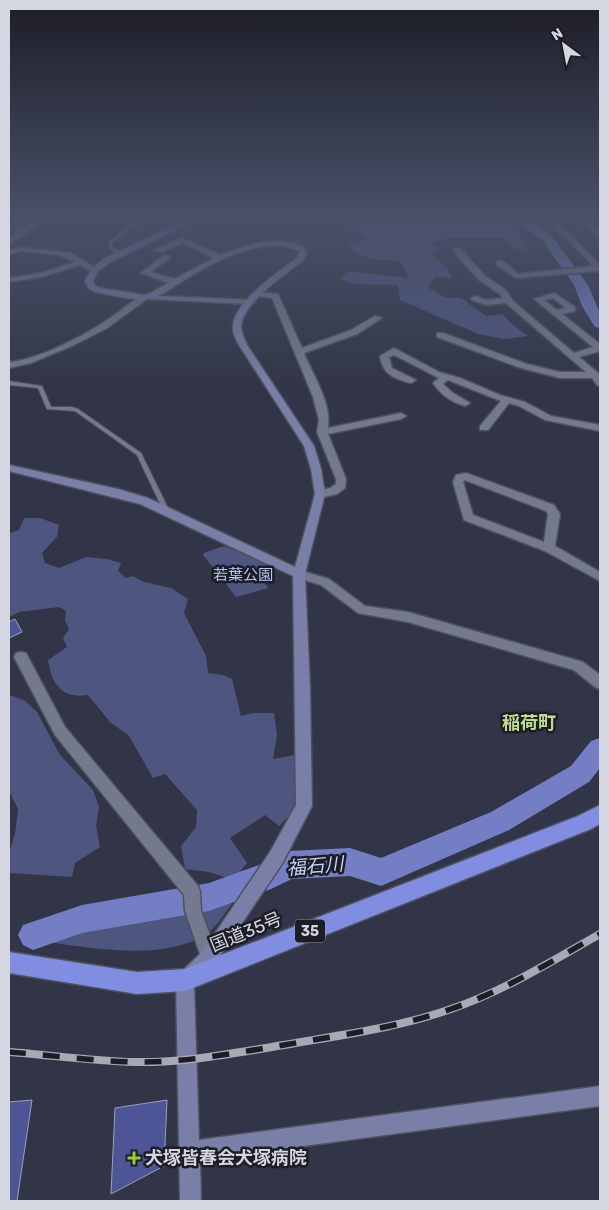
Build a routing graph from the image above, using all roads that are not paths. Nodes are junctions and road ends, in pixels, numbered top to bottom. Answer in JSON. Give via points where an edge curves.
{"nodes":[{"id":1,"x":27,"y":275,"type":"edge"},
{"id":2,"x":92,"y":275,"type":"edge"},
{"id":3,"x":153,"y":275,"type":"edge"},
{"id":4,"x":186,"y":275,"type":"edge"},
{"id":5,"x":280,"y":275,"type":"edge"},
{"id":6,"x":480,"y":275,"type":"edge"},
{"id":7,"x":9,"y":280,"type":"edge"},
{"id":8,"x":175,"y":282,"type":"junction"},
{"id":9,"x":258,"y":294,"type":"junction"},
{"id":10,"x":145,"y":297,"type":"junction"},
{"id":11,"x":475,"y":298,"type":"dead end"},
{"id":12,"x":508,"y":300,"type":"junction"},
{"id":13,"x":251,"y":302,"type":"junction"},
{"id":14,"x":555,"y":313,"type":"dead end"},
{"id":15,"x":378,"y":318,"type":"dead end"},
{"id":16,"x":440,"y":335,"type":"dead end"},
{"id":17,"x":600,"y":348,"type":"edge"},
{"id":18,"x":299,"y":352,"type":"junction"},
{"id":19,"x":572,"y":356,"type":"junction"},
{"id":20,"x":9,"y":365,"type":"edge"},
{"id":21,"x":446,"y":377,"type":"junction"},
{"id":22,"x":597,"y":379,"type":"edge"},
{"id":23,"x":411,"y":380,"type":"dead end"},
{"id":24,"x":9,"y":383,"type":"edge"},
{"id":25,"x":507,"y":400,"type":"junction"},
{"id":26,"x":465,"y":403,"type":"dead end"},
{"id":27,"x":401,"y":416,"type":"dead end"},
{"id":28,"x":484,"y":428,"type":"dead end"},
{"id":29,"x":600,"y":428,"type":"edge"},
{"id":30,"x":322,"y":432,"type":"junction"},
{"id":31,"x":9,"y":468,"type":"edge"},
{"id":32,"x":320,"y":494,"type":"junction"},
{"id":33,"x":167,"y":512,"type":"junction"},
{"id":34,"x":549,"y":548,"type":"junction"},
{"id":35,"x":299,"y":574,"type":"junction"},
{"id":36,"x":600,"y":577,"type":"edge"},
{"id":37,"x":21,"y":657,"type":"dead end"},
{"id":38,"x":600,"y":683,"type":"edge"},
{"id":39,"x":600,"y":814,"type":"edge"},
{"id":40,"x":209,"y":957,"type":"junction"},
{"id":41,"x":9,"y":963,"type":"edge"},
{"id":42,"x":185,"y":980,"type":"junction"},
{"id":43,"x":600,"y":1096,"type":"edge"},
{"id":44,"x":191,"y":1151,"type":"junction"},
{"id":45,"x":191,"y":1201,"type":"edge"}],
"edges":[{"from":1,"to":7,"type":"street"},
{"from":2,"to":10,"type":"street","via":[[89,281],[92,287],[110,293]]},
{"from":3,"to":8,"type":"street"},
{"from":4,"to":8,"type":"street"},
{"from":5,"to":9,"type":"street"},
{"from":6,"to":12,"type":"street","via":[[503,292]]},
{"from":8,"to":10,"type":"street"},
{"from":9,"to":13,"type":"street"},
{"from":9,"to":18,"type":"street","via":[[275,296]]},
{"from":10,"to":13,"type":"street"},
{"from":10,"to":20,"type":"street","via":[[106,325],[27,363]]},
{"from":11,"to":12,"type":"street","via":[[486,303]]},
{"from":12,"to":19,"type":"street"},
{"from":13,"to":32,"type":"street","via":[[237,325],[239,338],[310,446]]},
{"from":14,"to":17,"type":"street"},
{"from":15,"to":18,"type":"street","via":[[354,332]]},
{"from":16,"to":22,"type":"street","via":[[524,366],[560,375]]},
{"from":17,"to":19,"type":"street"},
{"from":18,"to":30,"type":"street","via":[[318,397],[324,420]]},
{"from":19,"to":22,"type":"street"},
{"from":21,"to":23,"type":"street","via":[[394,351],[384,356],[387,370]]},
{"from":21,"to":25,"type":"street"},
{"from":21,"to":26,"type":"street","via":[[438,383],[450,398]]},
{"from":24,"to":33,"type":"lane","via":[[40,387],[49,408],[81,412],[139,454]]},
{"from":25,"to":28,"type":"street"},
{"from":25,"to":29,"type":"street","via":[[548,418]]},
{"from":27,"to":30,"type":"street"},
{"from":30,"to":32,"type":"street","via":[[341,486]]},
{"from":31,"to":33,"type":"street","via":[[118,493]]},
{"from":32,"to":35,"type":"street"},
{"from":33,"to":35,"type":"street"},
{"from":34,"to":34,"type":"street","via":[[468,517],[458,482],[460,477],[474,478],[550,508],[554,514]]},
{"from":34,"to":36,"type":"street"},
{"from":35,"to":38,"type":"street","via":[[325,582],[362,610],[408,617],[578,666]]},
{"from":35,"to":40,"type":"street","via":[[304,689],[304,806],[276,858]]},
{"from":37,"to":40,"type":"street","via":[[60,731],[192,892],[193,911]]},
{"from":39,"to":42,"type":"highway","name":"国道35号","number":"35"},
{"from":40,"to":42,"type":"street"},
{"from":41,"to":42,"type":"highway","name":"国道35号","number":"35","via":[[137,983]]},
{"from":42,"to":44,"type":"street"},
{"from":43,"to":44,"type":"street"},
{"from":44,"to":45,"type":"street"}]}
